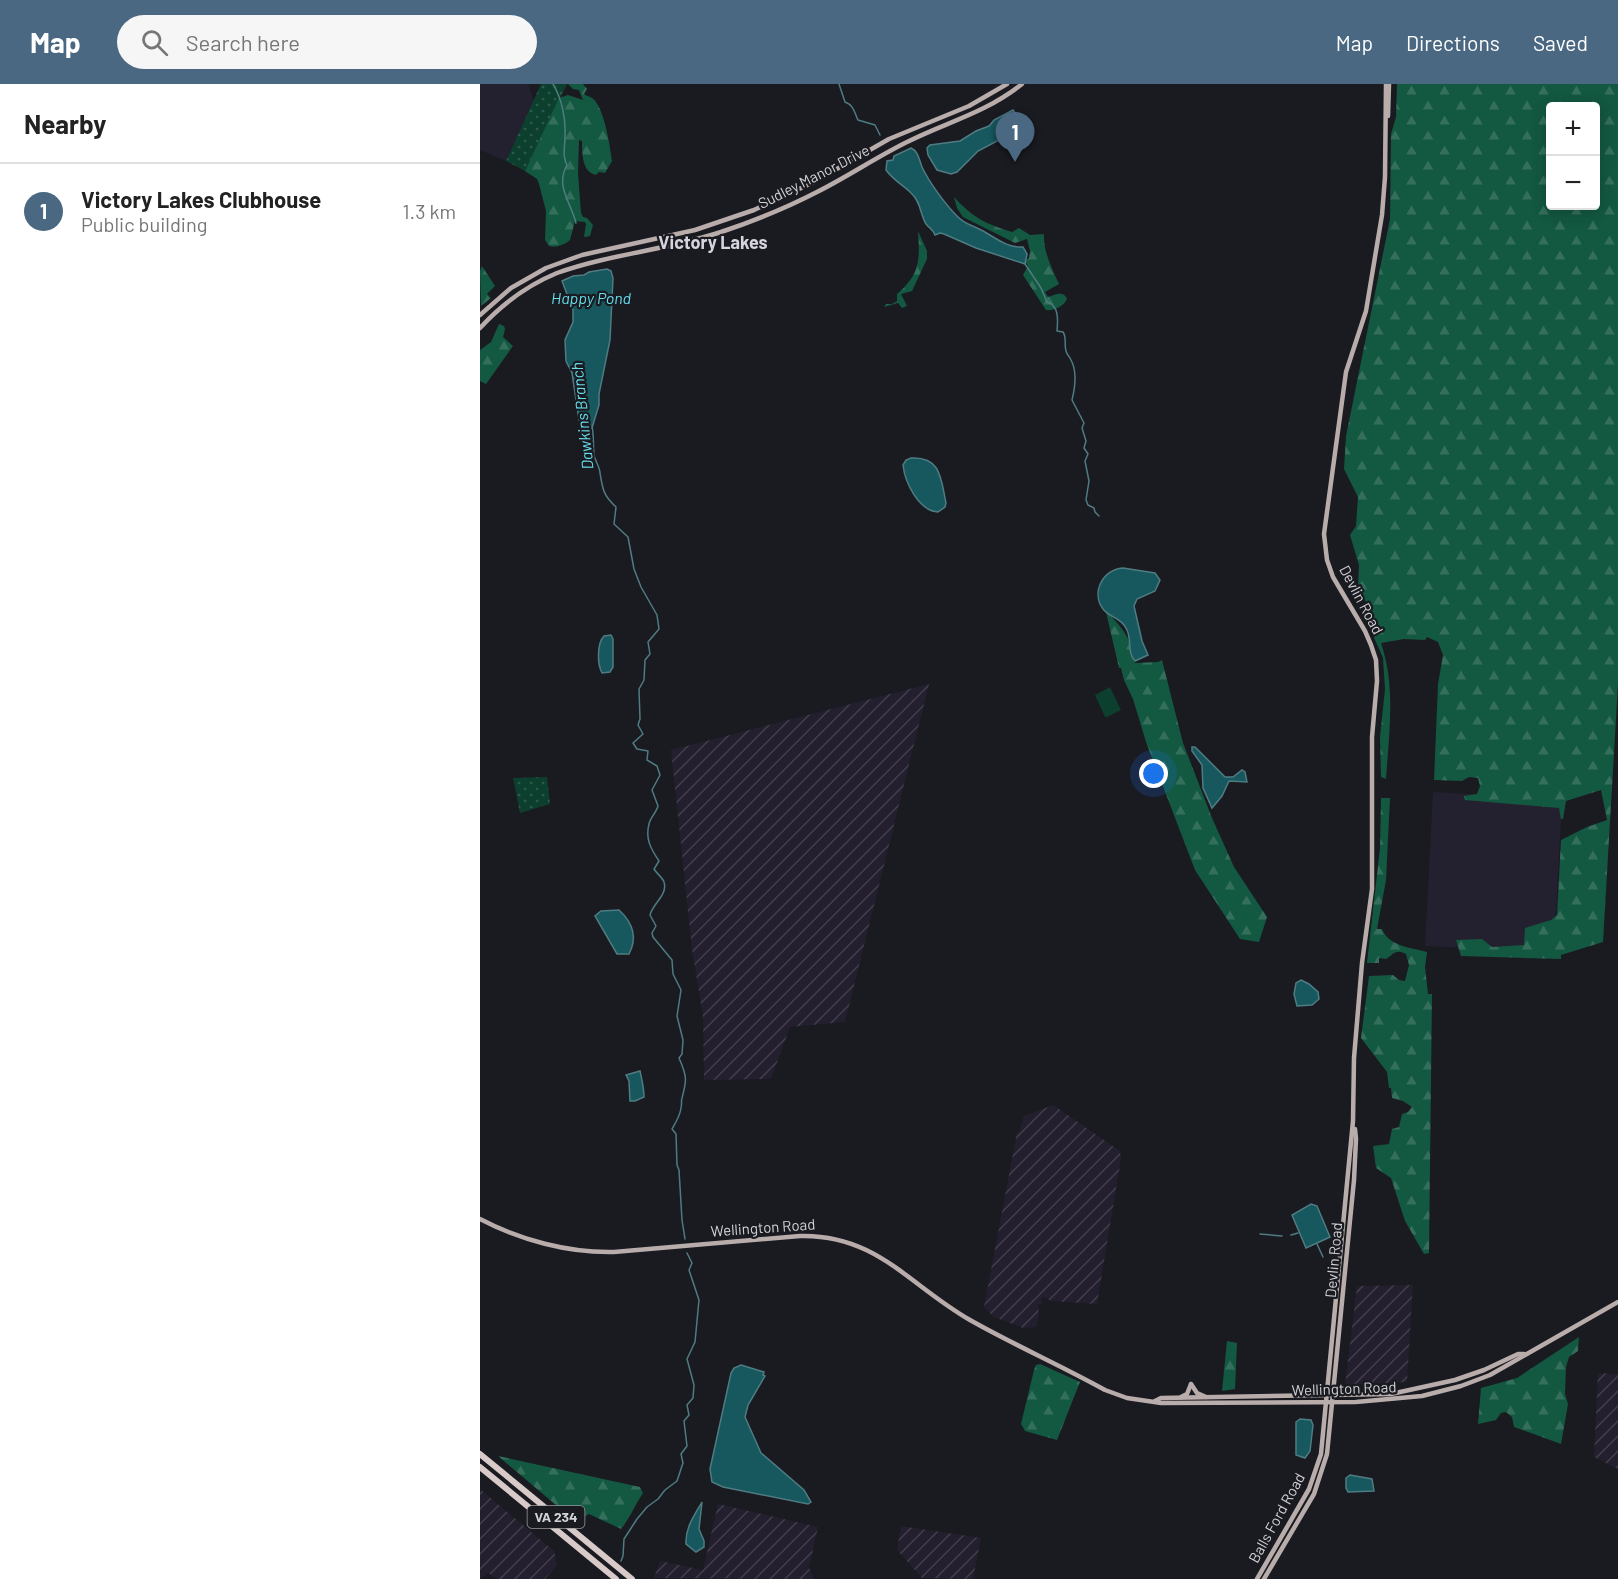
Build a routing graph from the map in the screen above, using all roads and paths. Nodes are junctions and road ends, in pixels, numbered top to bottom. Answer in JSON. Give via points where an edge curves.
{"nodes":[{"id":1,"x":1007,"y":84,"type":"edge"},
{"id":2,"x":1022,"y":84,"type":"edge"},
{"id":3,"x":1387,"y":84,"type":"edge"},
{"id":4,"x":480,"y":315,"type":"edge"},
{"id":5,"x":480,"y":328,"type":"edge"},
{"id":6,"x":1353,"y":1121,"type":"junction"},
{"id":7,"x":480,"y":1219,"type":"edge"},
{"id":8,"x":1618,"y":1302,"type":"edge"},
{"id":9,"x":1178,"y":1398,"type":"junction"},
{"id":10,"x":1209,"y":1398,"type":"junction"},
{"id":11,"x":1327,"y":1399,"type":"junction"},
{"id":12,"x":1333,"y":1399,"type":"junction"},
{"id":13,"x":1155,"y":1401,"type":"junction"},
{"id":14,"x":480,"y":1454,"type":"edge"},
{"id":15,"x":480,"y":1467,"type":"edge"},
{"id":16,"x":1288,"y":1525,"type":"junction"},
{"id":17,"x":1287,"y":1538,"type":"junction"},
{"id":18,"x":616,"y":1579,"type":"edge"},
{"id":19,"x":632,"y":1579,"type":"edge"},
{"id":20,"x":1257,"y":1579,"type":"edge"},
{"id":21,"x":1264,"y":1579,"type":"edge"}],
"edges":[{"from":1,"to":4,"type":"main road","name":"Sudley Manor Drive","via":[[754,210],[695,230],[582,255],[546,268],[511,288]]},
{"from":2,"to":5,"type":"main road","name":"Sudley Manor Drive","via":[[981,111],[912,140],[772,213],[698,240],[549,277],[510,301]]},
{"from":3,"to":6,"type":"main road","name":"Devlin Road","via":[[1380,227],[1366,311],[1346,372],[1324,534],[1333,577],[1365,631],[1377,669],[1372,743],[1372,889],[1354,1058]]},
{"from":6,"to":11,"type":"main road","name":"Devlin Road"},
{"from":6,"to":12,"type":"main road","name":"Devlin Road","via":[[1356,1159]]},
{"from":7,"to":13,"type":"main road","name":"Wellington Road","via":[[524,1237],[593,1252],[800,1236],[845,1240],[877,1255],[985,1328],[1105,1390],[1127,1398]]},
{"from":8,"to":12,"type":"main road","name":"Wellington Road","via":[[1490,1375],[1437,1393],[1393,1400]]},
{"from":9,"to":10,"type":"main road","name":"Wellington Road"},
{"from":9,"to":10,"type":"main road","via":[[1187,1394],[1191,1384],[1197,1393]]},
{"from":9,"to":13,"type":"main road","name":"Wellington Road"},
{"from":10,"to":11,"type":"main road","name":"Wellington Road"},
{"from":11,"to":12,"type":"main road","name":"Wellington Road"},
{"from":11,"to":13,"type":"main road","name":"Wellington Road"},
{"from":11,"to":16,"type":"main road","name":"Balls Ford Road","via":[[1316,1472]]},
{"from":12,"to":17,"type":"main road","name":"Balls Ford Road","via":[[1322,1475]]},
{"from":14,"to":19,"type":"highway","number":"VA 234"},
{"from":15,"to":18,"type":"highway","number":"VA 234"},
{"from":16,"to":17,"type":"main road"},
{"from":16,"to":20,"type":"main road","name":"Balls Ford Road"},
{"from":17,"to":21,"type":"main road","name":"Balls Ford Road"}]}
